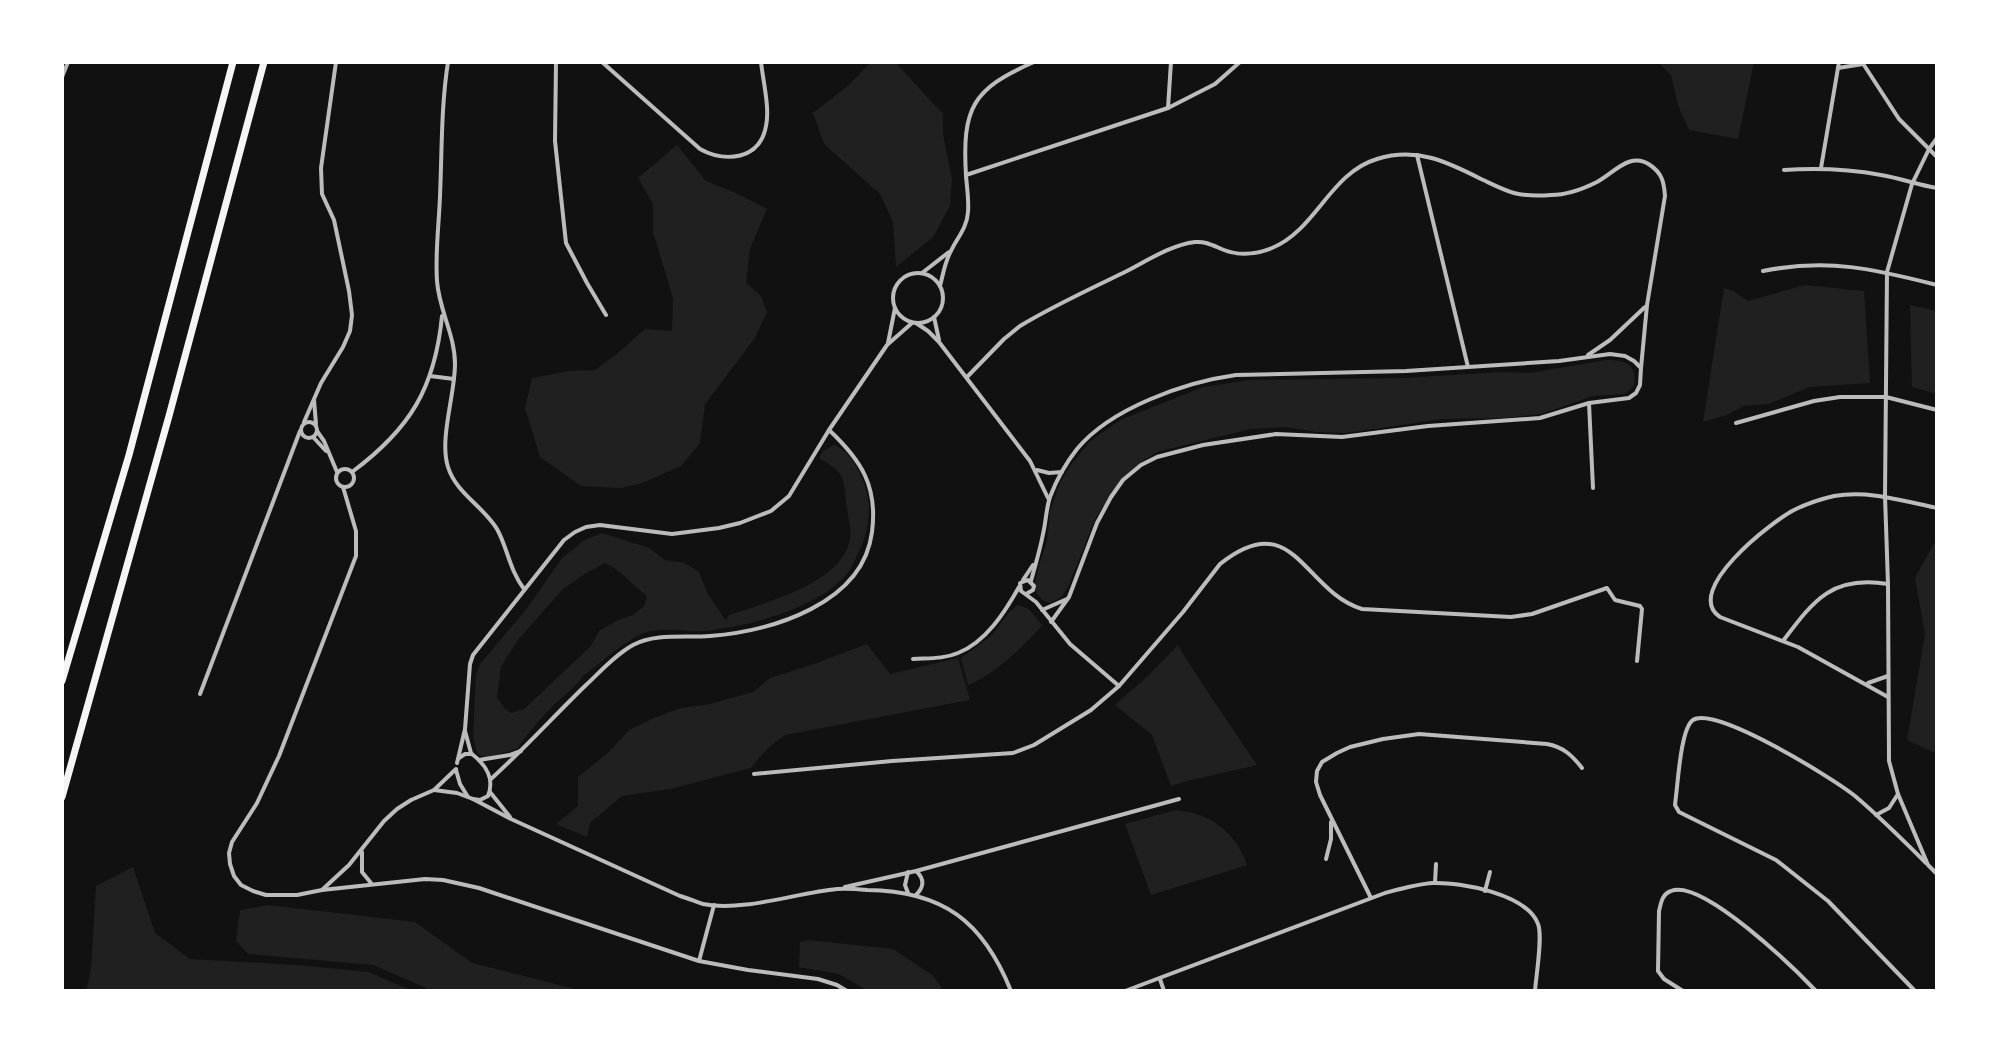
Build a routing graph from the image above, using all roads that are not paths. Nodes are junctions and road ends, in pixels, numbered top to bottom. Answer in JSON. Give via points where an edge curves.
{"nodes":[{"id":1,"x":68,"y":62,"type":"edge"},
{"id":2,"x":233,"y":62,"type":"edge"},
{"id":3,"x":264,"y":62,"type":"edge"},
{"id":4,"x":336,"y":62,"type":"edge"},
{"id":5,"x":448,"y":62,"type":"edge"},
{"id":6,"x":556,"y":62,"type":"edge"},
{"id":7,"x":602,"y":62,"type":"edge"},
{"id":8,"x":761,"y":62,"type":"edge"},
{"id":9,"x":1034,"y":62,"type":"edge"},
{"id":10,"x":1171,"y":62,"type":"edge"},
{"id":11,"x":1240,"y":62,"type":"edge"},
{"id":12,"x":1862,"y":63,"type":"edge"},
{"id":13,"x":1839,"y":65,"type":"edge"},
{"id":14,"x":62,"y":77,"type":"edge"},
{"id":15,"x":1168,"y":108,"type":"junction"},
{"id":16,"x":1937,"y":138,"type":"edge"},
{"id":17,"x":1929,"y":149,"type":"junction"},
{"id":18,"x":1417,"y":154,"type":"junction"},
{"id":19,"x":1937,"y":157,"type":"edge"},
{"id":20,"x":1821,"y":168,"type":"junction"},
{"id":21,"x":1784,"y":170,"type":"dead end"},
{"id":22,"x":966,"y":175,"type":"junction"},
{"id":23,"x":1912,"y":184,"type":"junction"},
{"id":24,"x":1937,"y":188,"type":"edge"},
{"id":25,"x":951,"y":251,"type":"junction"},
{"id":26,"x":1763,"y":271,"type":"dead end"},
{"id":27,"x":1887,"y":272,"type":"junction"},
{"id":28,"x":922,"y":273,"type":"junction"},
{"id":29,"x":1937,"y":285,"type":"edge"},
{"id":30,"x":940,"y":286,"type":"junction"},
{"id":31,"x":1647,"y":305,"type":"junction"},
{"id":32,"x":895,"y":308,"type":"junction"},
{"id":33,"x":442,"y":314,"type":"junction"},
{"id":34,"x":606,"y":315,"type":"dead end"},
{"id":35,"x":934,"y":317,"type":"junction"},
{"id":36,"x":914,"y":323,"type":"junction"},
{"id":37,"x":939,"y":342,"type":"junction"},
{"id":38,"x":887,"y":345,"type":"junction"},
{"id":39,"x":1584,"y":357,"type":"junction"},
{"id":40,"x":1468,"y":367,"type":"junction"},
{"id":41,"x":1641,"y":368,"type":"junction"},
{"id":42,"x":430,"y":376,"type":"junction"},
{"id":43,"x":967,"y":377,"type":"junction"},
{"id":44,"x":454,"y":379,"type":"junction"},
{"id":45,"x":1886,"y":397,"type":"junction"},
{"id":46,"x":314,"y":398,"type":"junction"},
{"id":47,"x":1589,"y":403,"type":"junction"},
{"id":48,"x":1937,"y":410,"type":"edge"},
{"id":49,"x":304,"y":422,"type":"junction"},
{"id":50,"x":1736,"y":423,"type":"dead end"},
{"id":51,"x":316,"y":424,"type":"junction"},
{"id":52,"x":829,"y":430,"type":"junction"},
{"id":53,"x":300,"y":431,"type":"junction"},
{"id":54,"x":317,"y":431,"type":"junction"},
{"id":55,"x":305,"y":437,"type":"junction"},
{"id":56,"x":313,"y":437,"type":"junction"},
{"id":57,"x":292,"y":453,"type":"junction"},
{"id":58,"x":328,"y":453,"type":"junction"},
{"id":59,"x":1030,"y":461,"type":"junction"},
{"id":60,"x":338,"y":472,"type":"junction"},
{"id":61,"x":352,"y":472,"type":"junction"},
{"id":62,"x":1062,"y":472,"type":"junction"},
{"id":63,"x":343,"y":487,"type":"junction"},
{"id":64,"x":1593,"y":488,"type":"dead end"},
{"id":65,"x":1885,"y":496,"type":"junction"},
{"id":66,"x":1049,"y":501,"type":"junction"},
{"id":67,"x":1937,"y":508,"type":"edge"},
{"id":68,"x":1037,"y":560,"type":"junction"},
{"id":69,"x":1023,"y":580,"type":"junction"},
{"id":70,"x":1031,"y":581,"type":"junction"},
{"id":71,"x":1888,"y":584,"type":"junction"},
{"id":72,"x":1019,"y":587,"type":"junction"},
{"id":73,"x":524,"y":589,"type":"junction"},
{"id":74,"x":1033,"y":590,"type":"junction"},
{"id":75,"x":1025,"y":594,"type":"junction"},
{"id":76,"x":1069,"y":597,"type":"junction"},
{"id":77,"x":1036,"y":602,"type":"junction"},
{"id":78,"x":1011,"y":603,"type":"junction"},
{"id":79,"x":1042,"y":610,"type":"junction"},
{"id":80,"x":1051,"y":622,"type":"junction"},
{"id":81,"x":1783,"y":641,"type":"junction"},
{"id":82,"x":913,"y":659,"type":"dead end"},
{"id":83,"x":1637,"y":661,"type":"dead end"},
{"id":84,"x":1888,"y":676,"type":"junction"},
{"id":85,"x":62,"y":681,"type":"edge"},
{"id":86,"x":1866,"y":684,"type":"junction"},
{"id":87,"x":1119,"y":686,"type":"junction"},
{"id":88,"x":200,"y":694,"type":"dead end"},
{"id":89,"x":1888,"y":697,"type":"junction"},
{"id":90,"x":465,"y":729,"type":"junction"},
{"id":91,"x":523,"y":750,"type":"junction"},
{"id":92,"x":472,"y":754,"type":"junction"},
{"id":93,"x":479,"y":760,"type":"junction"},
{"id":94,"x":456,"y":766,"type":"junction"},
{"id":95,"x":1582,"y":768,"type":"dead end"},
{"id":96,"x":754,"y":774,"type":"dead end"},
{"id":97,"x":491,"y":779,"type":"junction"},
{"id":98,"x":434,"y":790,"type":"junction"},
{"id":99,"x":490,"y":792,"type":"junction"},
{"id":100,"x":1898,"y":794,"type":"junction"},
{"id":101,"x":62,"y":797,"type":"edge"},
{"id":102,"x":471,"y":798,"type":"junction"},
{"id":103,"x":1179,"y":799,"type":"dead end"},
{"id":104,"x":1876,"y":815,"type":"junction"},
{"id":105,"x":511,"y":819,"type":"junction"},
{"id":106,"x":1331,"y":820,"type":"junction"},
{"id":107,"x":362,"y":849,"type":"junction"},
{"id":108,"x":1326,"y":859,"type":"dead end"},
{"id":109,"x":1436,"y":864,"type":"dead end"},
{"id":110,"x":1928,"y":865,"type":"junction"},
{"id":111,"x":916,"y":871,"type":"junction"},
{"id":112,"x":908,"y":872,"type":"junction"},
{"id":113,"x":1490,"y":872,"type":"dead end"},
{"id":114,"x":1937,"y":874,"type":"edge"},
{"id":115,"x":1435,"y":883,"type":"junction"},
{"id":116,"x":372,"y":884,"type":"junction"},
{"id":117,"x":839,"y":889,"type":"junction"},
{"id":118,"x":322,"y":890,"type":"junction"},
{"id":119,"x":1485,"y":891,"type":"junction"},
{"id":120,"x":909,"y":893,"type":"junction"},
{"id":121,"x":916,"y":895,"type":"junction"},
{"id":122,"x":1371,"y":898,"type":"junction"},
{"id":123,"x":714,"y":905,"type":"junction"},
{"id":124,"x":699,"y":961,"type":"junction"},
{"id":125,"x":1160,"y":979,"type":"junction"},
{"id":126,"x":847,"y":991,"type":"edge"},
{"id":127,"x":1011,"y":991,"type":"edge"},
{"id":128,"x":1125,"y":991,"type":"edge"},
{"id":129,"x":1164,"y":991,"type":"edge"},
{"id":130,"x":1535,"y":991,"type":"edge"},
{"id":131,"x":1683,"y":991,"type":"edge"},
{"id":132,"x":1816,"y":991,"type":"edge"},
{"id":133,"x":1915,"y":991,"type":"edge"}],
"edges":[{"from":1,"to":14,"type":"street"},
{"from":2,"to":85,"type":"highway","via":[[140,415]]},
{"from":3,"to":101,"type":"highway"},
{"from":4,"to":46,"type":"street","via":[[322,194],[334,220],[352,315],[347,339]]},
{"from":5,"to":33,"type":"street","via":[[436,276]]},
{"from":6,"to":34,"type":"street","via":[[555,141],[566,243]]},
{"from":7,"to":8,"type":"street","via":[[700,149],[732,158],[754,148],[766,127]]},
{"from":9,"to":22,"type":"street","via":[[989,86],[972,108]]},
{"from":10,"to":15,"type":"street"},
{"from":11,"to":15,"type":"street","via":[[1215,84]]},
{"from":12,"to":13,"type":"street"},
{"from":12,"to":17,"type":"street","via":[[1899,119]]},
{"from":13,"to":20,"type":"street"},
{"from":15,"to":22,"type":"street"},
{"from":16,"to":17,"type":"street"},
{"from":17,"to":19,"type":"street"},
{"from":17,"to":23,"type":"street"},
{"from":18,"to":31,"type":"street","via":[[1505,190],[1536,196],[1575,191],[1630,161],[1647,162],[1661,175],[1665,196]]},
{"from":18,"to":40,"type":"street"},
{"from":18,"to":43,"type":"street","via":[[1362,164],[1295,234],[1270,249],[1238,254],[1204,241],[1159,255],[1020,326]]},
{"from":20,"to":21,"type":"street"},
{"from":20,"to":23,"type":"street","via":[[1884,175]]},
{"from":22,"to":25,"type":"street","via":[[966,225]]},
{"from":23,"to":24,"type":"street"},
{"from":23,"to":27,"type":"street"},
{"from":25,"to":28,"type":"street"},
{"from":25,"to":30,"type":"street"},
{"from":26,"to":27,"type":"street","via":[[1816,264]]},
{"from":27,"to":29,"type":"street"},
{"from":27,"to":45,"type":"street"},
{"from":28,"to":30,"type":"street"},
{"from":28,"to":32,"type":"street","via":[[907,276],[896,286]]},
{"from":30,"to":35,"type":"street","via":[[942,303]]},
{"from":31,"to":39,"type":"street"},
{"from":31,"to":41,"type":"street"},
{"from":32,"to":36,"type":"street"},
{"from":32,"to":38,"type":"street"},
{"from":33,"to":42,"type":"street"},
{"from":33,"to":44,"type":"street","via":[[454,346]]},
{"from":35,"to":36,"type":"street"},
{"from":35,"to":37,"type":"street"},
{"from":36,"to":37,"type":"street"},
{"from":36,"to":38,"type":"street"},
{"from":37,"to":43,"type":"street"},
{"from":38,"to":52,"type":"street"},
{"from":39,"to":40,"type":"street"},
{"from":39,"to":41,"type":"street","via":[[1625,356]]},
{"from":40,"to":62,"type":"street","via":[[1217,378],[1153,399],[1112,420],[1078,449]]},
{"from":41,"to":47,"type":"street","via":[[1640,385],[1629,398]]},
{"from":42,"to":44,"type":"street"},
{"from":42,"to":61,"type":"street","via":[[395,435]]},
{"from":43,"to":59,"type":"street"},
{"from":44,"to":73,"type":"street","via":[[447,465],[496,528]]},
{"from":45,"to":48,"type":"street"},
{"from":45,"to":50,"type":"street","via":[[1814,401]]},
{"from":45,"to":65,"type":"street"},
{"from":46,"to":49,"type":"street"},
{"from":46,"to":51,"type":"street"},
{"from":47,"to":64,"type":"street"},
{"from":47,"to":76,"type":"street","via":[[1532,419],[1342,437],[1276,434],[1157,457],[1123,480],[1111,497]]},
{"from":49,"to":51,"type":"street"},
{"from":49,"to":53,"type":"street"},
{"from":51,"to":54,"type":"street"},
{"from":52,"to":73,"type":"street","via":[[789,496],[771,511],[696,532],[586,527],[564,540]]},
{"from":52,"to":91,"type":"street","via":[[858,461],[873,499],[864,559],[842,589],[802,614],[746,631],[660,637],[629,647]]},
{"from":53,"to":55,"type":"street"},
{"from":53,"to":57,"type":"street"},
{"from":54,"to":56,"type":"street"},
{"from":54,"to":58,"type":"street"},
{"from":55,"to":56,"type":"street"},
{"from":55,"to":57,"type":"street"},
{"from":56,"to":58,"type":"street"},
{"from":57,"to":88,"type":"street"},
{"from":58,"to":60,"type":"street"},
{"from":59,"to":62,"type":"street","via":[[1035,470]]},
{"from":59,"to":66,"type":"street"},
{"from":60,"to":61,"type":"street"},
{"from":60,"to":63,"type":"street"},
{"from":61,"to":63,"type":"street","via":[[354,480]]},
{"from":62,"to":66,"type":"street"},
{"from":63,"to":118,"type":"street","via":[[356,531],[356,556],[275,767],[229,853],[234,876],[253,891],[297,895]]},
{"from":65,"to":67,"type":"street"},
{"from":65,"to":71,"type":"street"},
{"from":65,"to":81,"type":"street","via":[[1836,496],[1793,511],[1744,547],[1724,571],[1712,590],[1714,613]]},
{"from":66,"to":68,"type":"street"},
{"from":68,"to":69,"type":"street"},
{"from":68,"to":70,"type":"street"},
{"from":69,"to":70,"type":"street"},
{"from":69,"to":72,"type":"street"},
{"from":70,"to":74,"type":"street"},
{"from":71,"to":81,"type":"street","via":[[1841,585],[1808,607]]},
{"from":71,"to":84,"type":"street"},
{"from":72,"to":75,"type":"street"},
{"from":72,"to":78,"type":"street"},
{"from":73,"to":90,"type":"street","via":[[473,655]]},
{"from":74,"to":75,"type":"street"},
{"from":74,"to":77,"type":"street"},
{"from":75,"to":77,"type":"street"},
{"from":75,"to":78,"type":"street"},
{"from":76,"to":79,"type":"street"},
{"from":76,"to":80,"type":"street"},
{"from":77,"to":79,"type":"street"},
{"from":78,"to":82,"type":"street","via":[[974,644],[942,657]]},
{"from":79,"to":80,"type":"street"},
{"from":80,"to":87,"type":"street"},
{"from":81,"to":86,"type":"street"},
{"from":83,"to":87,"type":"street","via":[[1642,609],[1615,600],[1606,588],[1511,617],[1362,609],[1338,598],[1292,553],[1256,544],[1220,564]]},
{"from":84,"to":86,"type":"street"},
{"from":84,"to":89,"type":"street"},
{"from":86,"to":89,"type":"street"},
{"from":87,"to":96,"type":"street","via":[[1080,717],[1013,753]]},
{"from":89,"to":100,"type":"street","via":[[1889,761]]},
{"from":90,"to":92,"type":"street"},
{"from":90,"to":94,"type":"street"},
{"from":91,"to":93,"type":"street"},
{"from":91,"to":97,"type":"street"},
{"from":92,"to":93,"type":"street"},
{"from":92,"to":94,"type":"street","via":[[459,758]]},
{"from":93,"to":97,"type":"street"},
{"from":94,"to":98,"type":"street"},
{"from":94,"to":102,"type":"street","via":[[460,784]]},
{"from":95,"to":106,"type":"street","via":[[1566,751],[1547,744],[1419,734],[1383,739],[1350,747],[1322,762],[1316,782]]},
{"from":97,"to":99,"type":"street"},
{"from":98,"to":102,"type":"street"},
{"from":98,"to":107,"type":"street","via":[[397,809]]},
{"from":99,"to":102,"type":"street","via":[[480,800]]},
{"from":99,"to":105,"type":"street"},
{"from":100,"to":104,"type":"street"},
{"from":100,"to":110,"type":"street"},
{"from":102,"to":105,"type":"street"},
{"from":103,"to":111,"type":"street"},
{"from":104,"to":110,"type":"street"},
{"from":104,"to":133,"type":"street","via":[[1817,769],[1731,725],[1701,717],[1689,724],[1676,796],[1679,812],[1776,860],[1804,881]]},
{"from":105,"to":123,"type":"street","via":[[680,896]]},
{"from":106,"to":108,"type":"street"},
{"from":106,"to":122,"type":"street"},
{"from":107,"to":116,"type":"street","via":[[362,872]]},
{"from":107,"to":118,"type":"street"},
{"from":109,"to":115,"type":"street"},
{"from":110,"to":114,"type":"street"},
{"from":111,"to":112,"type":"street"},
{"from":111,"to":121,"type":"street","via":[[923,882]]},
{"from":112,"to":117,"type":"street"},
{"from":112,"to":120,"type":"street"},
{"from":113,"to":119,"type":"street"},
{"from":115,"to":119,"type":"street"},
{"from":115,"to":122,"type":"street"},
{"from":116,"to":118,"type":"street"},
{"from":116,"to":124,"type":"street","via":[[454,882]]},
{"from":117,"to":120,"type":"street"},
{"from":117,"to":123,"type":"street"},
{"from":119,"to":130,"type":"street","via":[[1518,903],[1538,924]]},
{"from":120,"to":121,"type":"street"},
{"from":121,"to":127,"type":"street","via":[[949,910],[980,935]]},
{"from":122,"to":125,"type":"street"},
{"from":123,"to":124,"type":"street"},
{"from":124,"to":126,"type":"street","via":[[818,979]]},
{"from":125,"to":128,"type":"street"},
{"from":125,"to":129,"type":"street"},
{"from":131,"to":132,"type":"street","via":[[1664,979],[1656,966],[1661,902],[1675,889],[1700,896],[1757,935]]}]}
